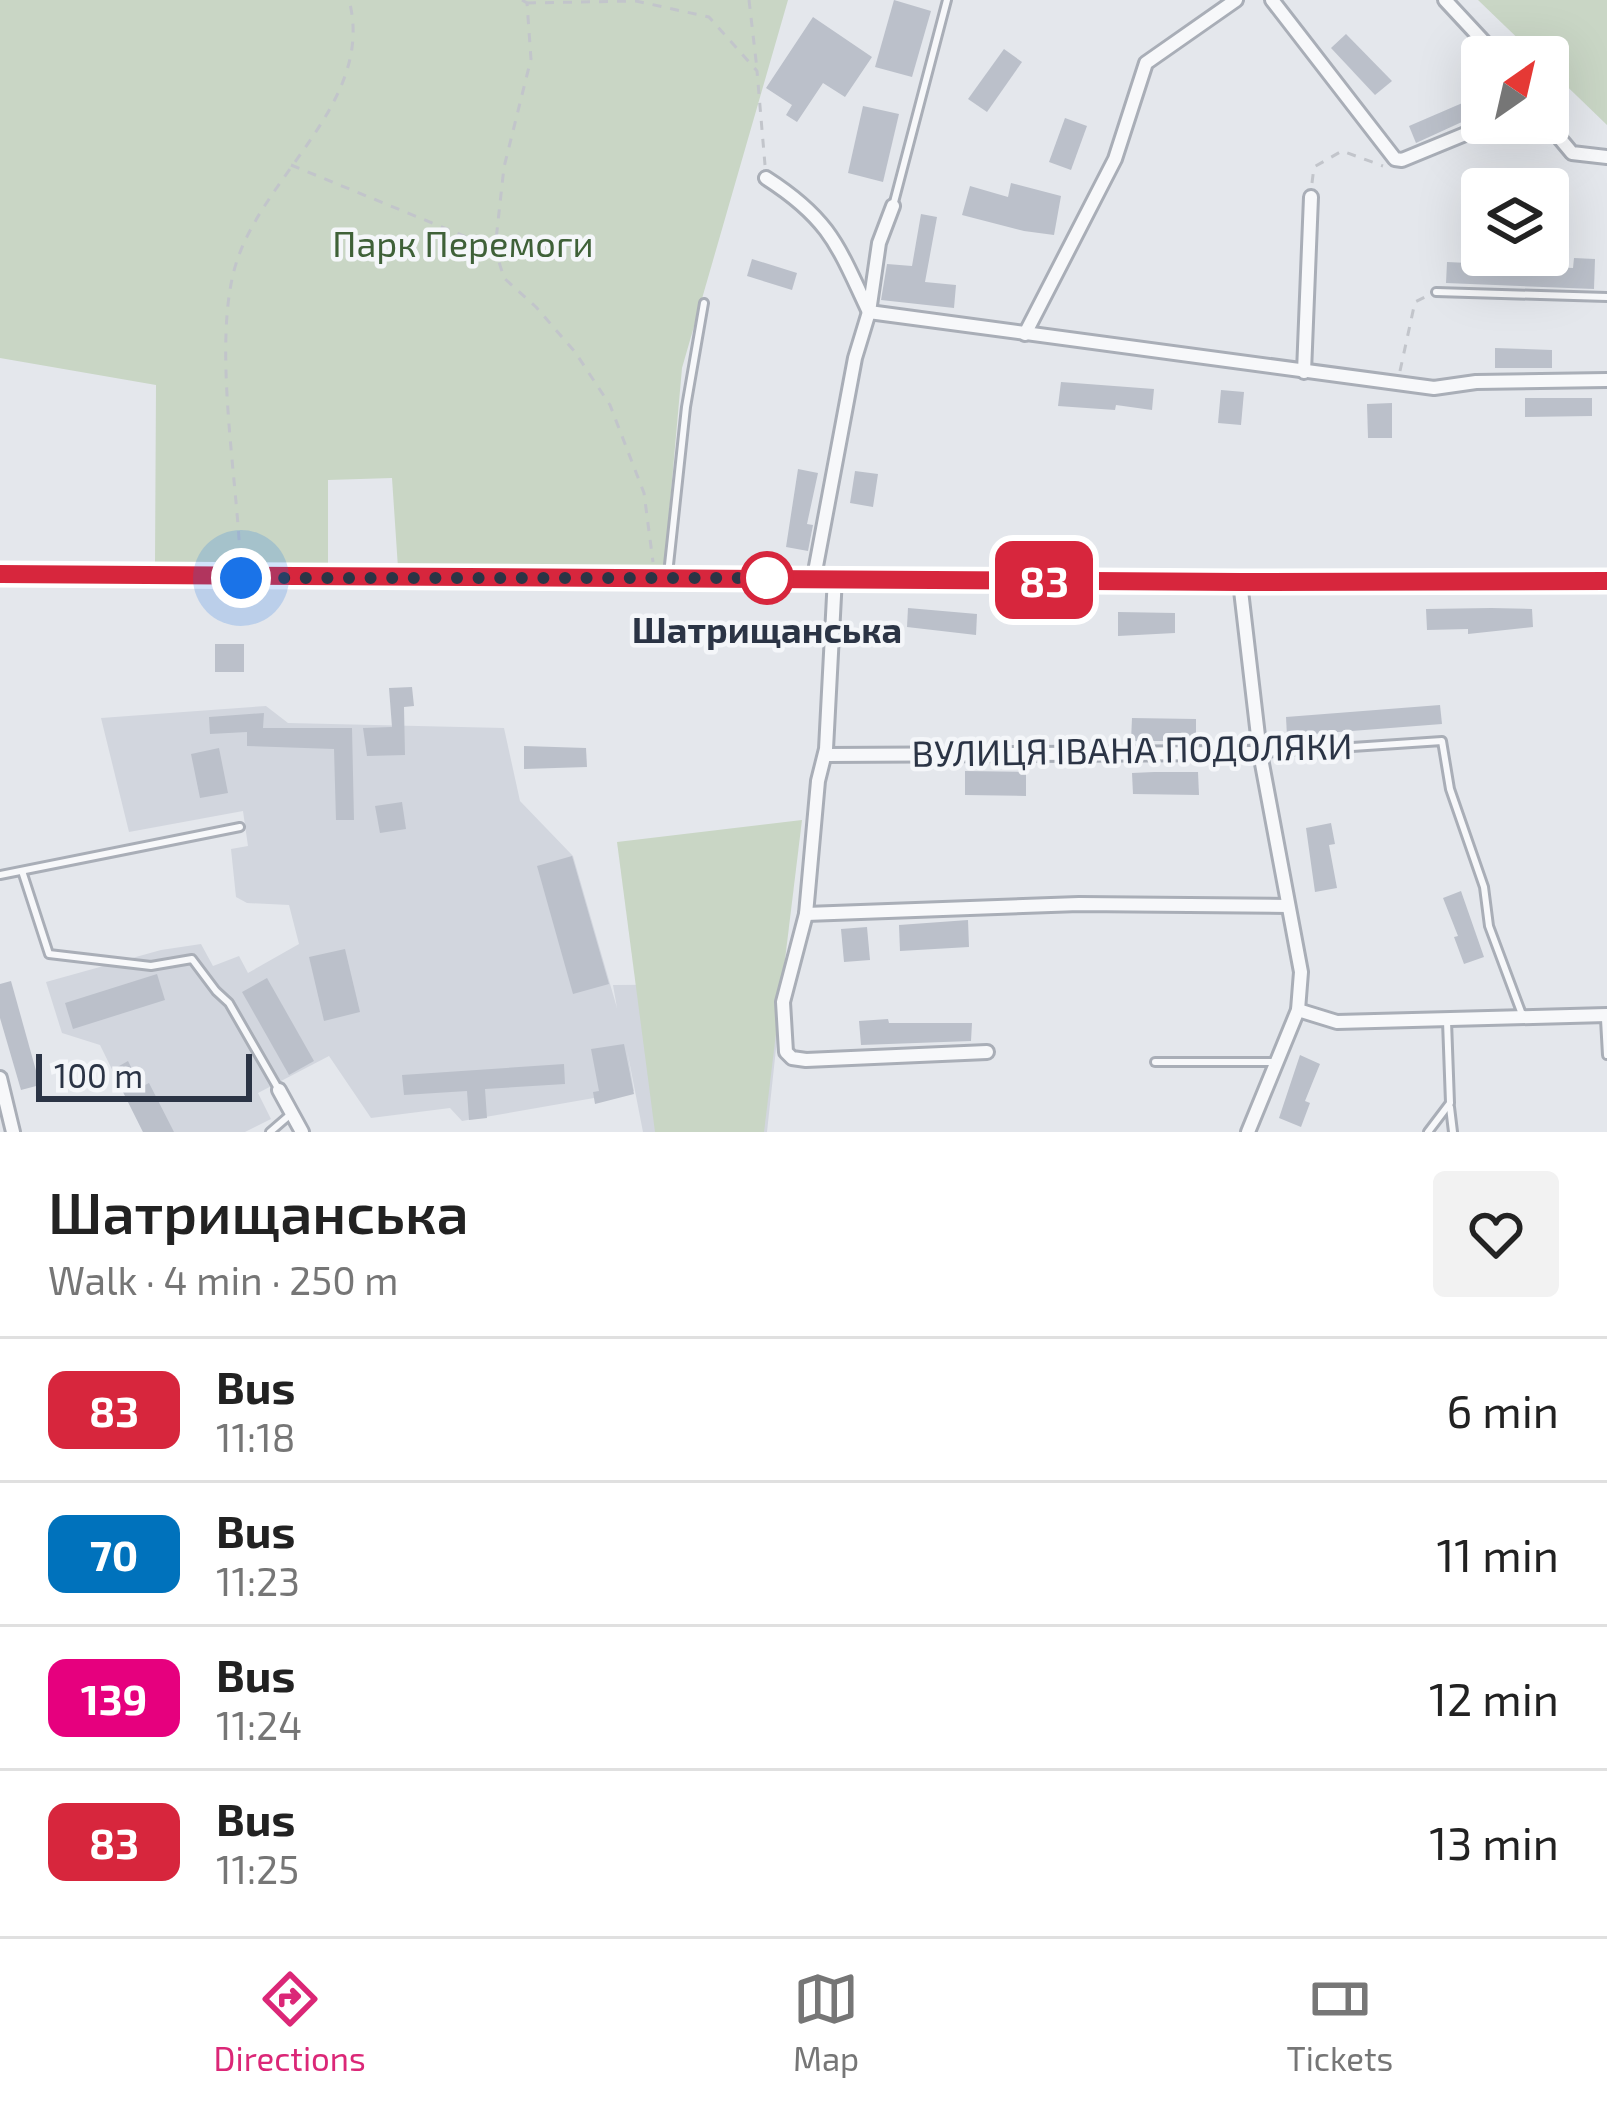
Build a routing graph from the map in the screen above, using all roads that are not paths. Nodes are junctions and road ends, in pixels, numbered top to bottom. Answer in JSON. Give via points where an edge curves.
{"nodes":[{"id":1,"x":947,"y":0,"type":"edge"},
{"id":2,"x":1236,"y":0,"type":"edge"},
{"id":3,"x":1272,"y":0,"type":"edge"},
{"id":4,"x":1445,"y":0,"type":"edge"},
{"id":5,"x":1478,"y":36,"type":"edge"},
{"id":6,"x":1461,"y":135,"type":"edge"},
{"id":7,"x":1564,"y":144,"type":"edge"},
{"id":8,"x":1607,"y":157,"type":"edge"},
{"id":9,"x":766,"y":178,"type":"road end"},
{"id":10,"x":1311,"y":197,"type":"road end"},
{"id":11,"x":892,"y":206,"type":"joint"},
{"id":12,"x":1436,"y":292,"type":"road end"},
{"id":13,"x":1607,"y":297,"type":"edge"},
{"id":14,"x":704,"y":302,"type":"dead end"},
{"id":15,"x":869,"y":312,"type":"junction"},
{"id":16,"x":1025,"y":334,"type":"junction"},
{"id":17,"x":1304,"y":372,"type":"junction"},
{"id":18,"x":1607,"y":380,"type":"edge"},
{"id":19,"x":0,"y":574,"type":"edge"},
{"id":20,"x":660,"y":578,"type":"junction"},
{"id":21,"x":814,"y":578,"type":"junction"},
{"id":22,"x":836,"y":578,"type":"junction"},
{"id":23,"x":1607,"y":580,"type":"edge"},
{"id":24,"x":1240,"y":582,"type":"junction"},
{"id":25,"x":1260,"y":753,"type":"junction"},
{"id":26,"x":825,"y":755,"type":"junction"},
{"id":27,"x":240,"y":827,"type":"dead end"},
{"id":28,"x":22,"y":871,"type":"junction"},
{"id":29,"x":0,"y":875,"type":"edge"},
{"id":30,"x":1288,"y":906,"type":"junction"},
{"id":31,"x":806,"y":914,"type":"junction"},
{"id":32,"x":1298,"y":1010,"type":"junction"},
{"id":33,"x":1606,"y":1015,"type":"edge"},
{"id":34,"x":1523,"y":1017,"type":"junction"},
{"id":35,"x":1447,"y":1021,"type":"junction"},
{"id":36,"x":987,"y":1052,"type":"dead end"},
{"id":37,"x":1607,"y":1055,"type":"edge"},
{"id":38,"x":1156,"y":1062,"type":"dead end"},
{"id":39,"x":1274,"y":1062,"type":"junction"},
{"id":40,"x":0,"y":1078,"type":"edge"},
{"id":41,"x":279,"y":1090,"type":"joint"},
{"id":42,"x":1450,"y":1103,"type":"junction"},
{"id":43,"x":292,"y":1114,"type":"junction"},
{"id":44,"x":13,"y":1132,"type":"edge"},
{"id":45,"x":270,"y":1132,"type":"edge"},
{"id":46,"x":302,"y":1132,"type":"edge"},
{"id":47,"x":1248,"y":1132,"type":"edge"},
{"id":48,"x":1428,"y":1132,"type":"edge"},
{"id":49,"x":1453,"y":1132,"type":"edge"}],
"edges":[{"from":1,"to":11,"type":"lane"},
{"from":2,"to":16,"type":"street","via":[[1146,63],[1115,159]]},
{"from":3,"to":6,"type":"street","via":[[1398,160]]},
{"from":4,"to":5,"type":"street"},
{"from":7,"to":8,"type":"street","via":[[1572,153]]},
{"from":9,"to":15,"type":"street","via":[[826,226]]},
{"from":10,"to":17,"type":"street"},
{"from":11,"to":15,"type":"street"},
{"from":12,"to":13,"type":"lane"},
{"from":14,"to":20,"type":"lane"},
{"from":15,"to":16,"type":"street"},
{"from":15,"to":21,"type":"street"},
{"from":16,"to":17,"type":"street"},
{"from":17,"to":18,"type":"street","via":[[1437,388]]},
{"from":19,"to":20,"type":"street"},
{"from":20,"to":21,"type":"street"},
{"from":21,"to":22,"type":"street"},
{"from":22,"to":24,"type":"street"},
{"from":22,"to":26,"type":"street"},
{"from":23,"to":24,"type":"street"},
{"from":24,"to":25,"type":"street"},
{"from":25,"to":26,"type":"street","name":"ВУЛИЦЯ ІВАНА ПОДОЛЯКИ"},
{"from":25,"to":30,"type":"street"},
{"from":25,"to":34,"type":"lane","name":"ВУЛИЦЯ ІВАНА ПОДОЛЯКИ","via":[[1444,744],[1488,923]]},
{"from":26,"to":31,"type":"street"},
{"from":27,"to":28,"type":"lane"},
{"from":28,"to":29,"type":"lane"},
{"from":28,"to":41,"type":"lane","via":[[50,954],[151,966],[192,959],[230,1003]]},
{"from":30,"to":31,"type":"street"},
{"from":30,"to":32,"type":"street","via":[[1301,972]]},
{"from":31,"to":36,"type":"street","via":[[783,1001],[783,1043],[792,1058]]},
{"from":32,"to":35,"type":"street","via":[[1337,1022]]},
{"from":32,"to":39,"type":"street"},
{"from":33,"to":34,"type":"street"},
{"from":33,"to":37,"type":"lane"},
{"from":34,"to":35,"type":"street"},
{"from":35,"to":42,"type":"lane"},
{"from":38,"to":39,"type":"lane"},
{"from":39,"to":47,"type":"street"},
{"from":40,"to":44,"type":"street"},
{"from":41,"to":43,"type":"street"},
{"from":42,"to":48,"type":"lane"},
{"from":42,"to":49,"type":"lane"},
{"from":43,"to":45,"type":"lane"},
{"from":43,"to":46,"type":"street"}]}
